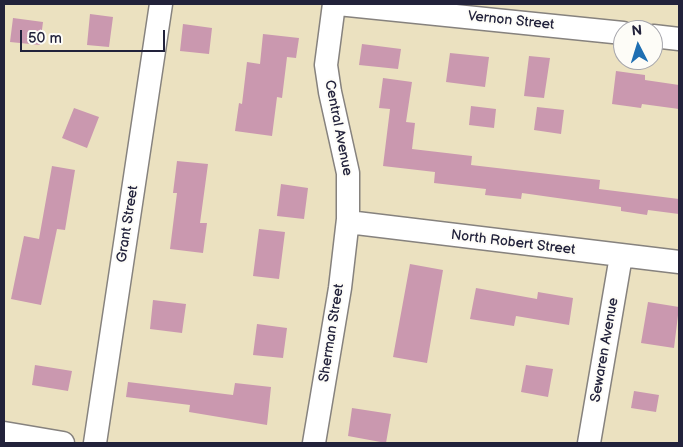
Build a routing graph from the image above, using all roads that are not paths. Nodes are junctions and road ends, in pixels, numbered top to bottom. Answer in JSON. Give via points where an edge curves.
{"nodes":[{"id":1,"x":161,"y":4,"type":"edge"},
{"id":2,"x":334,"y":4,"type":"edge"},
{"id":3,"x":338,"y":4,"type":"edge"},
{"id":4,"x":613,"y":32,"type":"edge"},
{"id":5,"x":663,"y":37,"type":"edge"},
{"id":6,"x":679,"y":39,"type":"edge"},
{"id":7,"x":348,"y":222,"type":"junction"},
{"id":8,"x":621,"y":256,"type":"junction"},
{"id":9,"x":679,"y":262,"type":"edge"},
{"id":10,"x":4,"y":433,"type":"edge"},
{"id":11,"x":62,"y":443,"type":"edge"},
{"id":12,"x":95,"y":443,"type":"edge"},
{"id":13,"x":314,"y":443,"type":"edge"},
{"id":14,"x":589,"y":443,"type":"edge"}],
"edges":[{"from":1,"to":12,"type":"street","name":"Grant Street"},
{"from":2,"to":7,"type":"street","name":"Central Avenue","via":[[326,66],[348,173]]},
{"from":3,"to":4,"type":"street","name":"Vernon Street"},
{"from":5,"to":6,"type":"street"},
{"from":7,"to":8,"type":"street","name":"North Robert Street"},
{"from":7,"to":13,"type":"street","name":"Sherman Street"},
{"from":8,"to":9,"type":"street","name":"North Robert Street"},
{"from":8,"to":14,"type":"street","name":"Sewaren Avenue"},
{"from":10,"to":11,"type":"street"}]}
